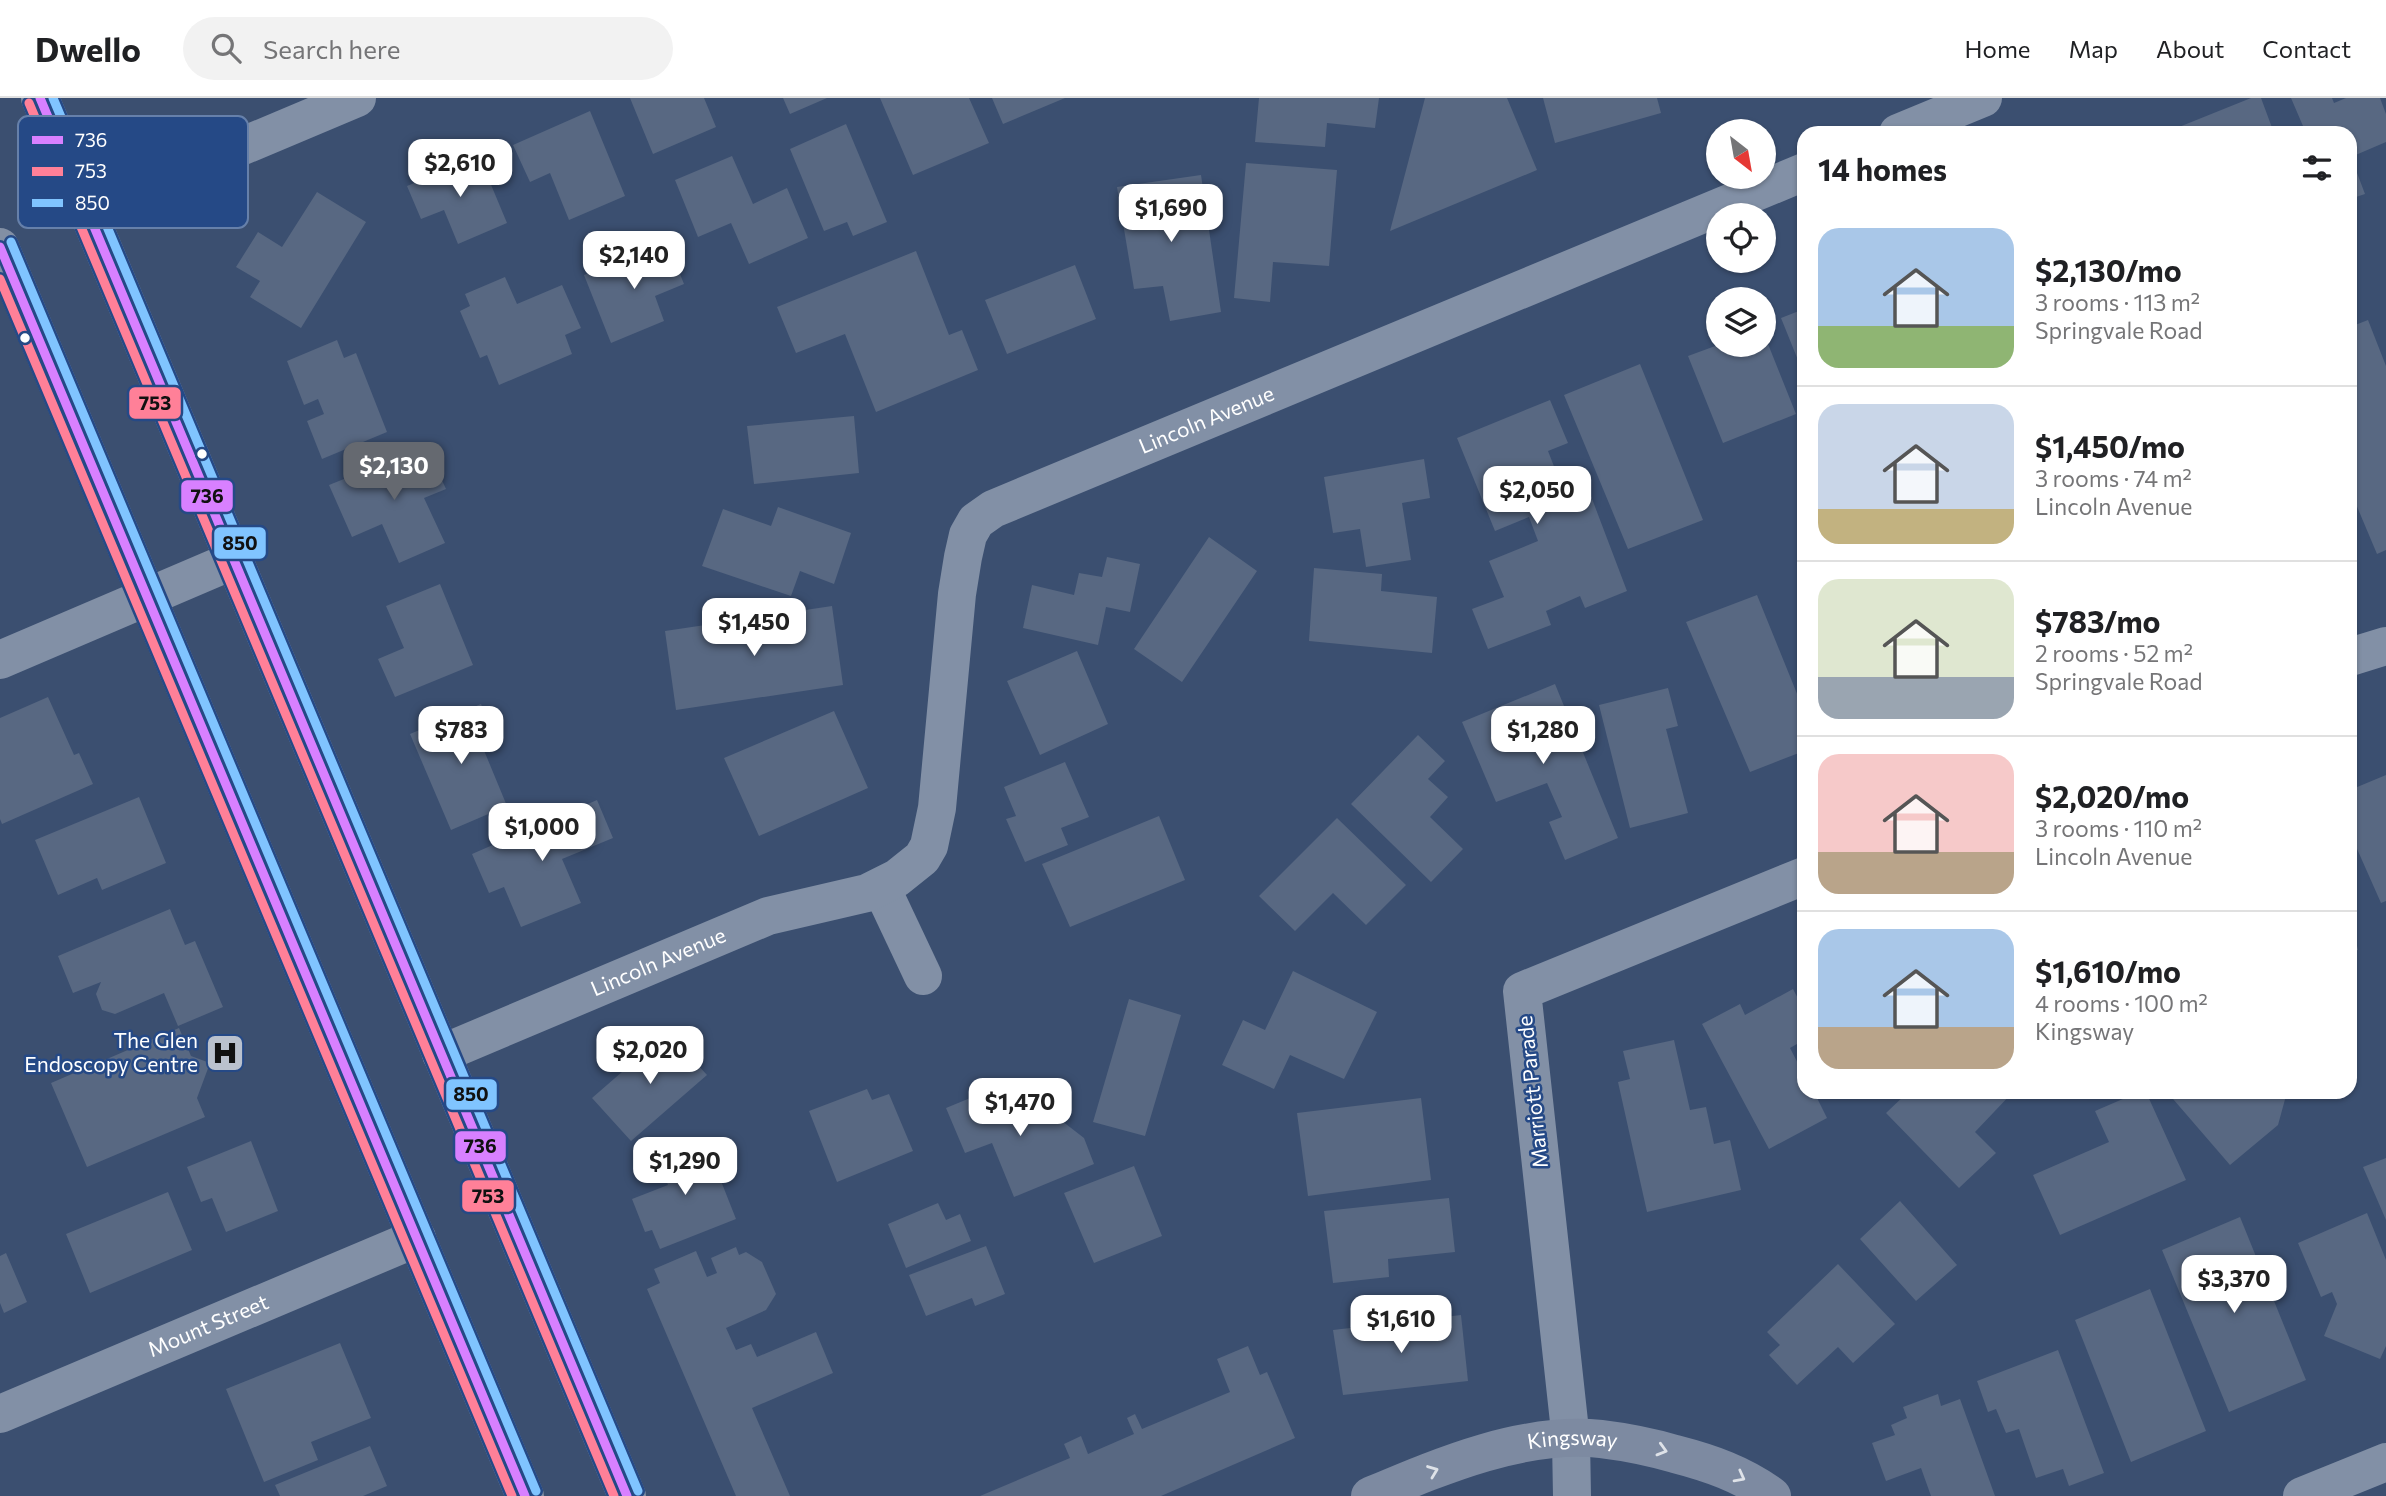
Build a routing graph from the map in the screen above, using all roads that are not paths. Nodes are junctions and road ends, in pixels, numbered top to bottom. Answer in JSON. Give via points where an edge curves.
{"nodes":[{"id":1,"x":40,"y":98,"type":"edge"},
{"id":2,"x":357,"y":98,"type":"edge"},
{"id":3,"x":1983,"y":98,"type":"edge"},
{"id":4,"x":48,"y":116,"type":"edge"},
{"id":5,"x":1915,"y":126,"type":"edge"},
{"id":6,"x":248,"y":144,"type":"edge"},
{"id":7,"x":1797,"y":175,"type":"edge"},
{"id":8,"x":95,"y":228,"type":"edge"},
{"id":9,"x":0,"y":247,"type":"edge"},
{"id":10,"x":234,"y":560,"type":"junction"},
{"id":11,"x":146,"y":598,"type":"junction"},
{"id":12,"x":2386,"y":646,"type":"edge"},
{"id":13,"x":2357,"y":655,"type":"edge"},
{"id":14,"x":0,"y":660,"type":"edge"},
{"id":15,"x":1797,"y":879,"type":"edge"},
{"id":16,"x":881,"y":887,"type":"junction"},
{"id":17,"x":923,"y":976,"type":"dead end"},
{"id":18,"x":441,"y":1055,"type":"junction"},
{"id":19,"x":416,"y":1238,"type":"junction"},
{"id":20,"x":0,"y":1414,"type":"edge"},
{"id":21,"x":1571,"y":1440,"type":"junction"},
{"id":22,"x":2386,"y":1462,"type":"edge"},
{"id":23,"x":525,"y":1496,"type":"edge"},
{"id":24,"x":628,"y":1496,"type":"edge"},
{"id":25,"x":1370,"y":1496,"type":"edge"},
{"id":26,"x":1572,"y":1496,"type":"edge"},
{"id":27,"x":1772,"y":1496,"type":"edge"},
{"id":28,"x":2302,"y":1496,"type":"edge"}],
"edges":[{"from":1,"to":4,"type":"highway"},
{"from":2,"to":6,"type":"street"},
{"from":3,"to":5,"type":"street"},
{"from":7,"to":16,"type":"street","name":"Lincoln Avenue","via":[[1049,484],[976,521],[968,535],[957,594],[933,832],[922,858]]},
{"from":8,"to":10,"type":"highway"},
{"from":9,"to":11,"type":"highway"},
{"from":10,"to":11,"type":"street"},
{"from":10,"to":18,"type":"highway"},
{"from":11,"to":14,"type":"street"},
{"from":11,"to":19,"type":"highway"},
{"from":12,"to":13,"type":"street"},
{"from":15,"to":21,"type":"street","name":"Marriott Parade","via":[[1522,991]]},
{"from":16,"to":17,"type":"street"},
{"from":16,"to":18,"type":"street","name":"Lincoln Avenue","via":[[768,916]]},
{"from":18,"to":24,"type":"highway"},
{"from":19,"to":20,"type":"street","name":"Mount Street"},
{"from":19,"to":23,"type":"highway"},
{"from":25,"to":21,"type":"street","name":"Kingsway","one_way":true,"via":[[1482,1455],[1520,1445]]},
{"from":21,"to":26,"type":"street","name":"Marriott Parade"},
{"from":21,"to":27,"type":"street","name":"Kingsway","one_way":true,"via":[[1651,1447],[1706,1462]]},
{"from":22,"to":28,"type":"street"}]}
